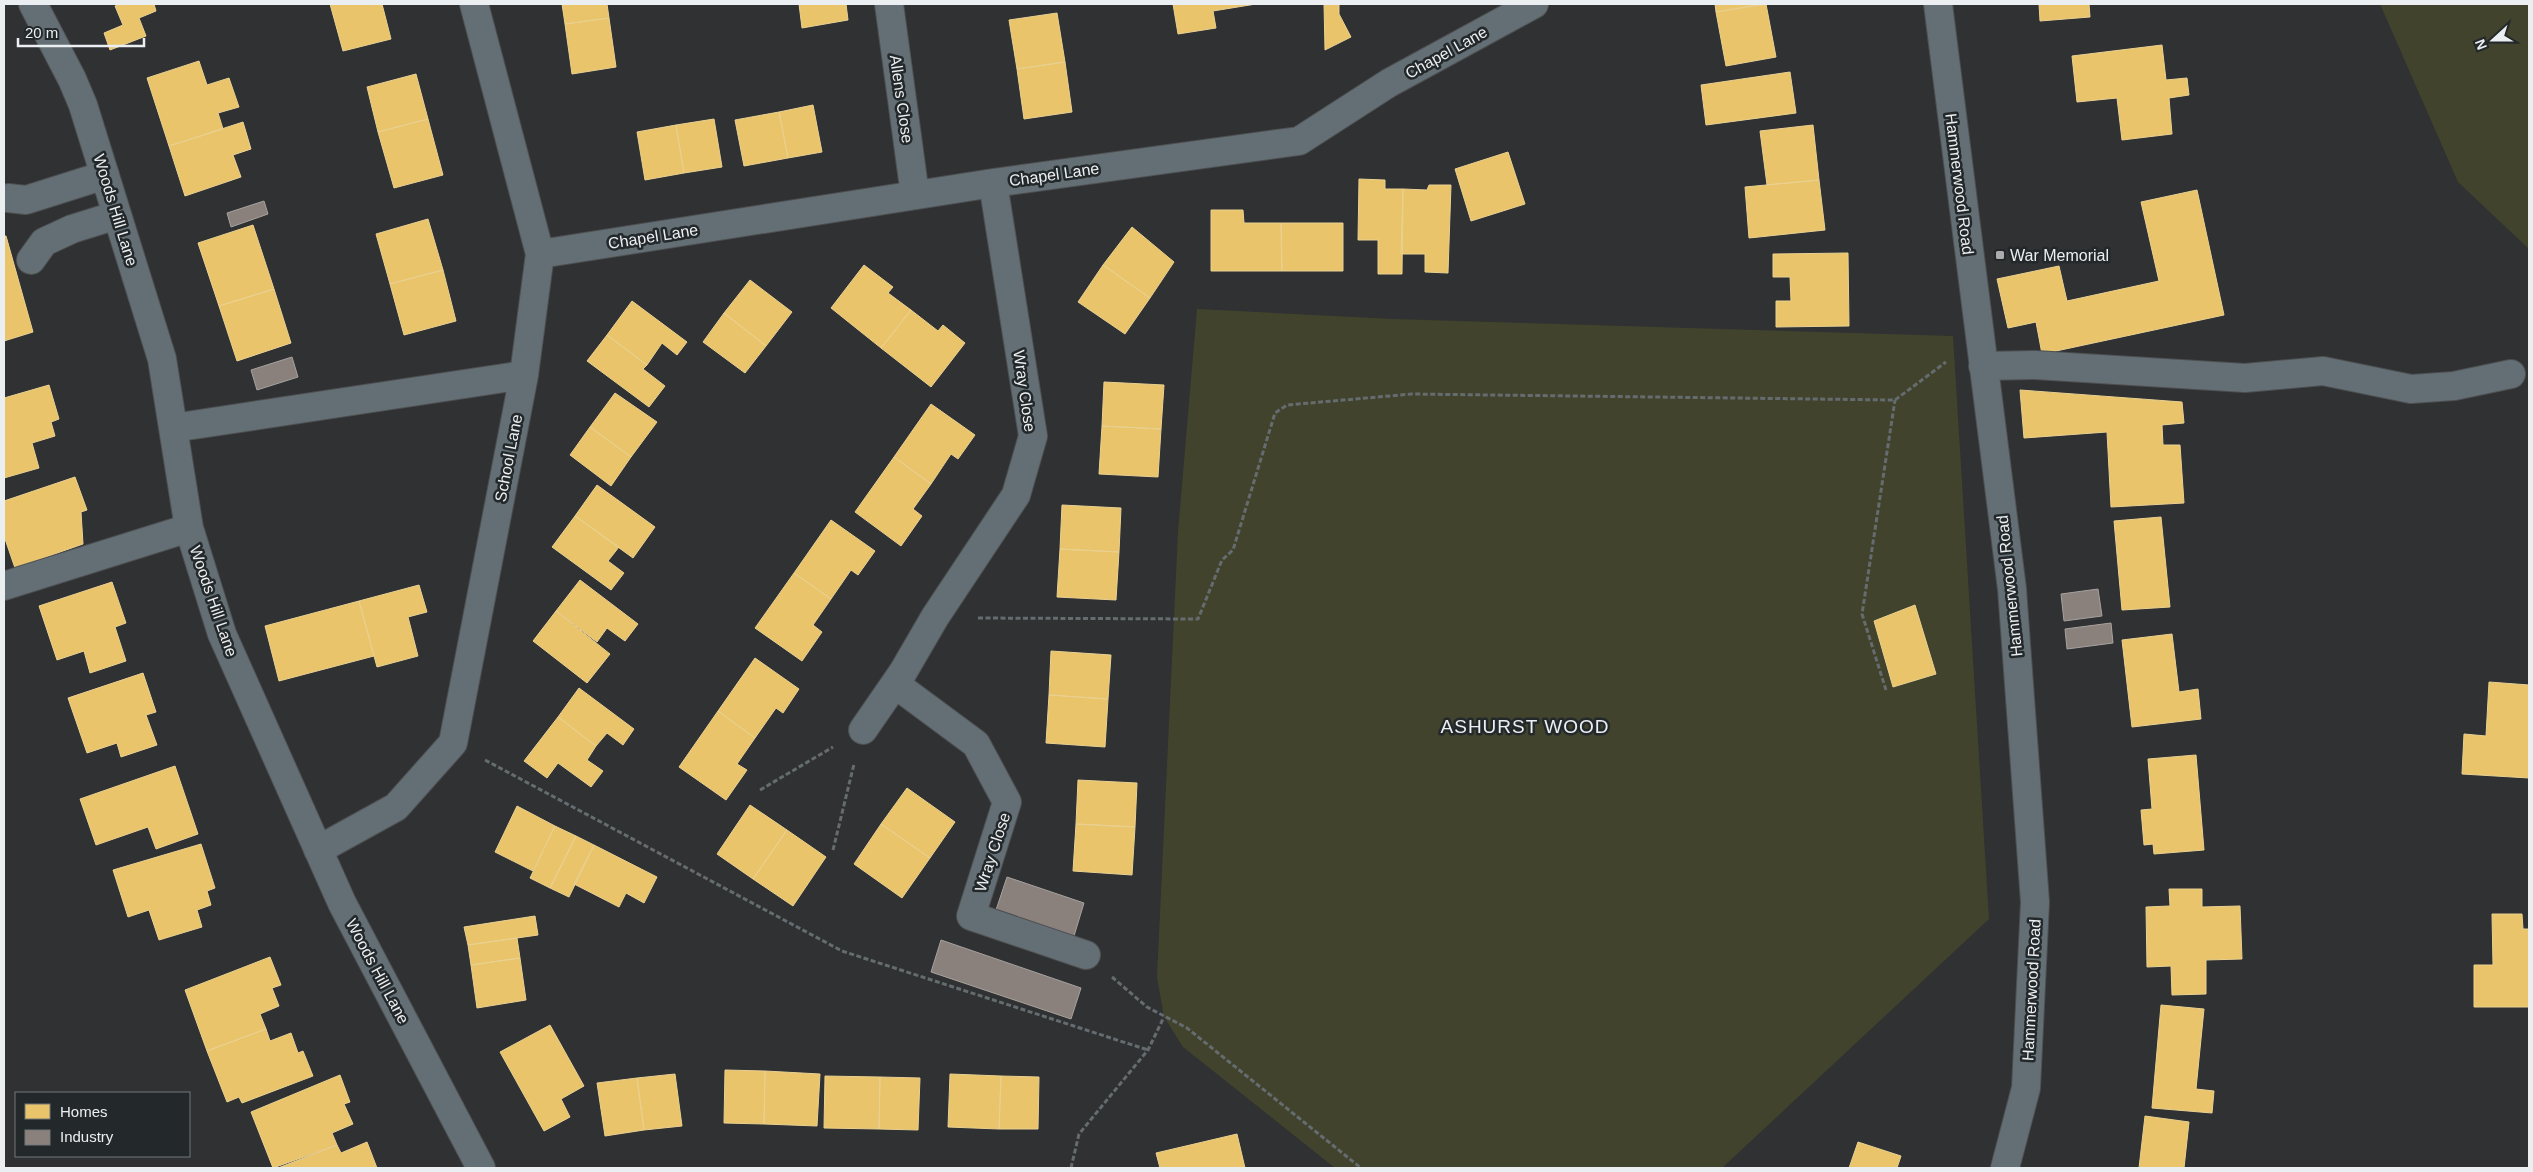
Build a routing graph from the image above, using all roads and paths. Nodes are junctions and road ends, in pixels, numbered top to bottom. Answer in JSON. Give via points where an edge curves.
{"nodes":[{"id":1,"x":33,"y":4,"type":"edge"},
{"id":2,"x":474,"y":4,"type":"edge"},
{"id":3,"x":889,"y":4,"type":"edge"},
{"id":4,"x":1534,"y":4,"type":"edge"},
{"id":5,"x":1938,"y":4,"type":"edge"},
{"id":6,"x":105,"y":174,"type":"junction"},
{"id":7,"x":993,"y":183,"type":"junction"},
{"id":8,"x":915,"y":195,"type":"junction"},
{"id":9,"x":8,"y":198,"type":"dead end"},
{"id":10,"x":117,"y":215,"type":"junction"},
{"id":11,"x":540,"y":254,"type":"junction"},
{"id":12,"x":30,"y":260,"type":"dead end"},
{"id":13,"x":1982,"y":359,"type":"junction"},
{"id":14,"x":2512,"y":374,"type":"dead end"},
{"id":15,"x":524,"y":375,"type":"junction"},
{"id":16,"x":1895,"y":400,"type":"junction"},
{"id":17,"x":173,"y":428,"type":"junction"},
{"id":18,"x":189,"y":528,"type":"junction"},
{"id":19,"x":4,"y":586,"type":"edge"},
{"id":20,"x":935,"y":617,"type":"junction"},
{"id":21,"x":895,"y":684,"type":"junction"},
{"id":22,"x":1886,"y":690,"type":"dead end"},
{"id":23,"x":863,"y":730,"type":"junction"},
{"id":24,"x":483,"y":759,"type":"dead end"},
{"id":25,"x":760,"y":790,"type":"dead end"},
{"id":26,"x":318,"y":850,"type":"junction"},
{"id":27,"x":833,"y":850,"type":"dead end"},
{"id":28,"x":1086,"y":956,"type":"joint"},
{"id":29,"x":1164,"y":1017,"type":"junction"},
{"id":30,"x":1148,"y":1050,"type":"junction"},
{"id":31,"x":481,"y":1168,"type":"edge"},
{"id":32,"x":1071,"y":1168,"type":"edge"},
{"id":33,"x":1361,"y":1168,"type":"edge"},
{"id":34,"x":2005,"y":1168,"type":"edge"}],
"edges":[{"from":1,"to":6,"type":"street","name":"Woods Hill Lane","via":[[72,78]]},
{"from":2,"to":11,"type":"street","name":"School Lane"},
{"from":3,"to":8,"type":"street","name":"Allens Close"},
{"from":4,"to":7,"type":"street","name":"Chapel Lane","via":[[1389,83],[1299,141]]},
{"from":5,"to":13,"type":"street","name":"Hammerwood Road"},
{"from":6,"to":9,"type":"street","via":[[26,200]]},
{"from":6,"to":10,"type":"street","name":"Woods Hill Lane"},
{"from":7,"to":8,"type":"street","name":"Chapel Lane"},
{"from":7,"to":20,"type":"street","name":"Wray Close","via":[[1033,436],[1016,495]]},
{"from":8,"to":11,"type":"street","name":"Chapel Lane"},
{"from":10,"to":12,"type":"street","via":[[44,242]]},
{"from":10,"to":17,"type":"street","name":"Woods Hill Lane","via":[[162,359]]},
{"from":11,"to":15,"type":"street","name":"School Lane"},
{"from":13,"to":14,"type":"street","via":[[2245,378],[2323,371],[2411,389],[2454,386]]},
{"from":13,"to":16,"type":"path","via":[[1955,356]]},
{"from":13,"to":34,"type":"street","name":"Hammerwood Road","via":[[2012,589],[2035,902],[2026,1088]]},
{"from":15,"to":17,"type":"street"},
{"from":15,"to":26,"type":"street","name":"School Lane","via":[[453,743],[396,807]]},
{"from":16,"to":20,"type":"path","via":[[1412,394],[1287,405],[1275,413],[1234,550],[1222,560],[1198,619]]},
{"from":16,"to":22,"type":"path","via":[[1862,614]]},
{"from":17,"to":18,"type":"street","name":"Woods Hill Lane"},
{"from":18,"to":19,"type":"street"},
{"from":18,"to":26,"type":"street","name":"Woods Hill Lane","via":[[222,634]]},
{"from":20,"to":21,"type":"street","name":"Wray Close"},
{"from":21,"to":23,"type":"street","name":"Wray Close"},
{"from":21,"to":28,"type":"street","name":"Wray Close","via":[[976,744],[1007,802],[971,916]]},
{"from":23,"to":25,"type":"path"},
{"from":23,"to":27,"type":"path"},
{"from":24,"to":30,"type":"path","via":[[842,951]]},
{"from":26,"to":31,"type":"street","name":"Woods Hill Lane","via":[[342,903]]},
{"from":28,"to":29,"type":"path","via":[[1147,1007]]},
{"from":29,"to":30,"type":"path"},
{"from":29,"to":33,"type":"path","via":[[1187,1028]]},
{"from":30,"to":32,"type":"path","via":[[1078,1134]]}]}
